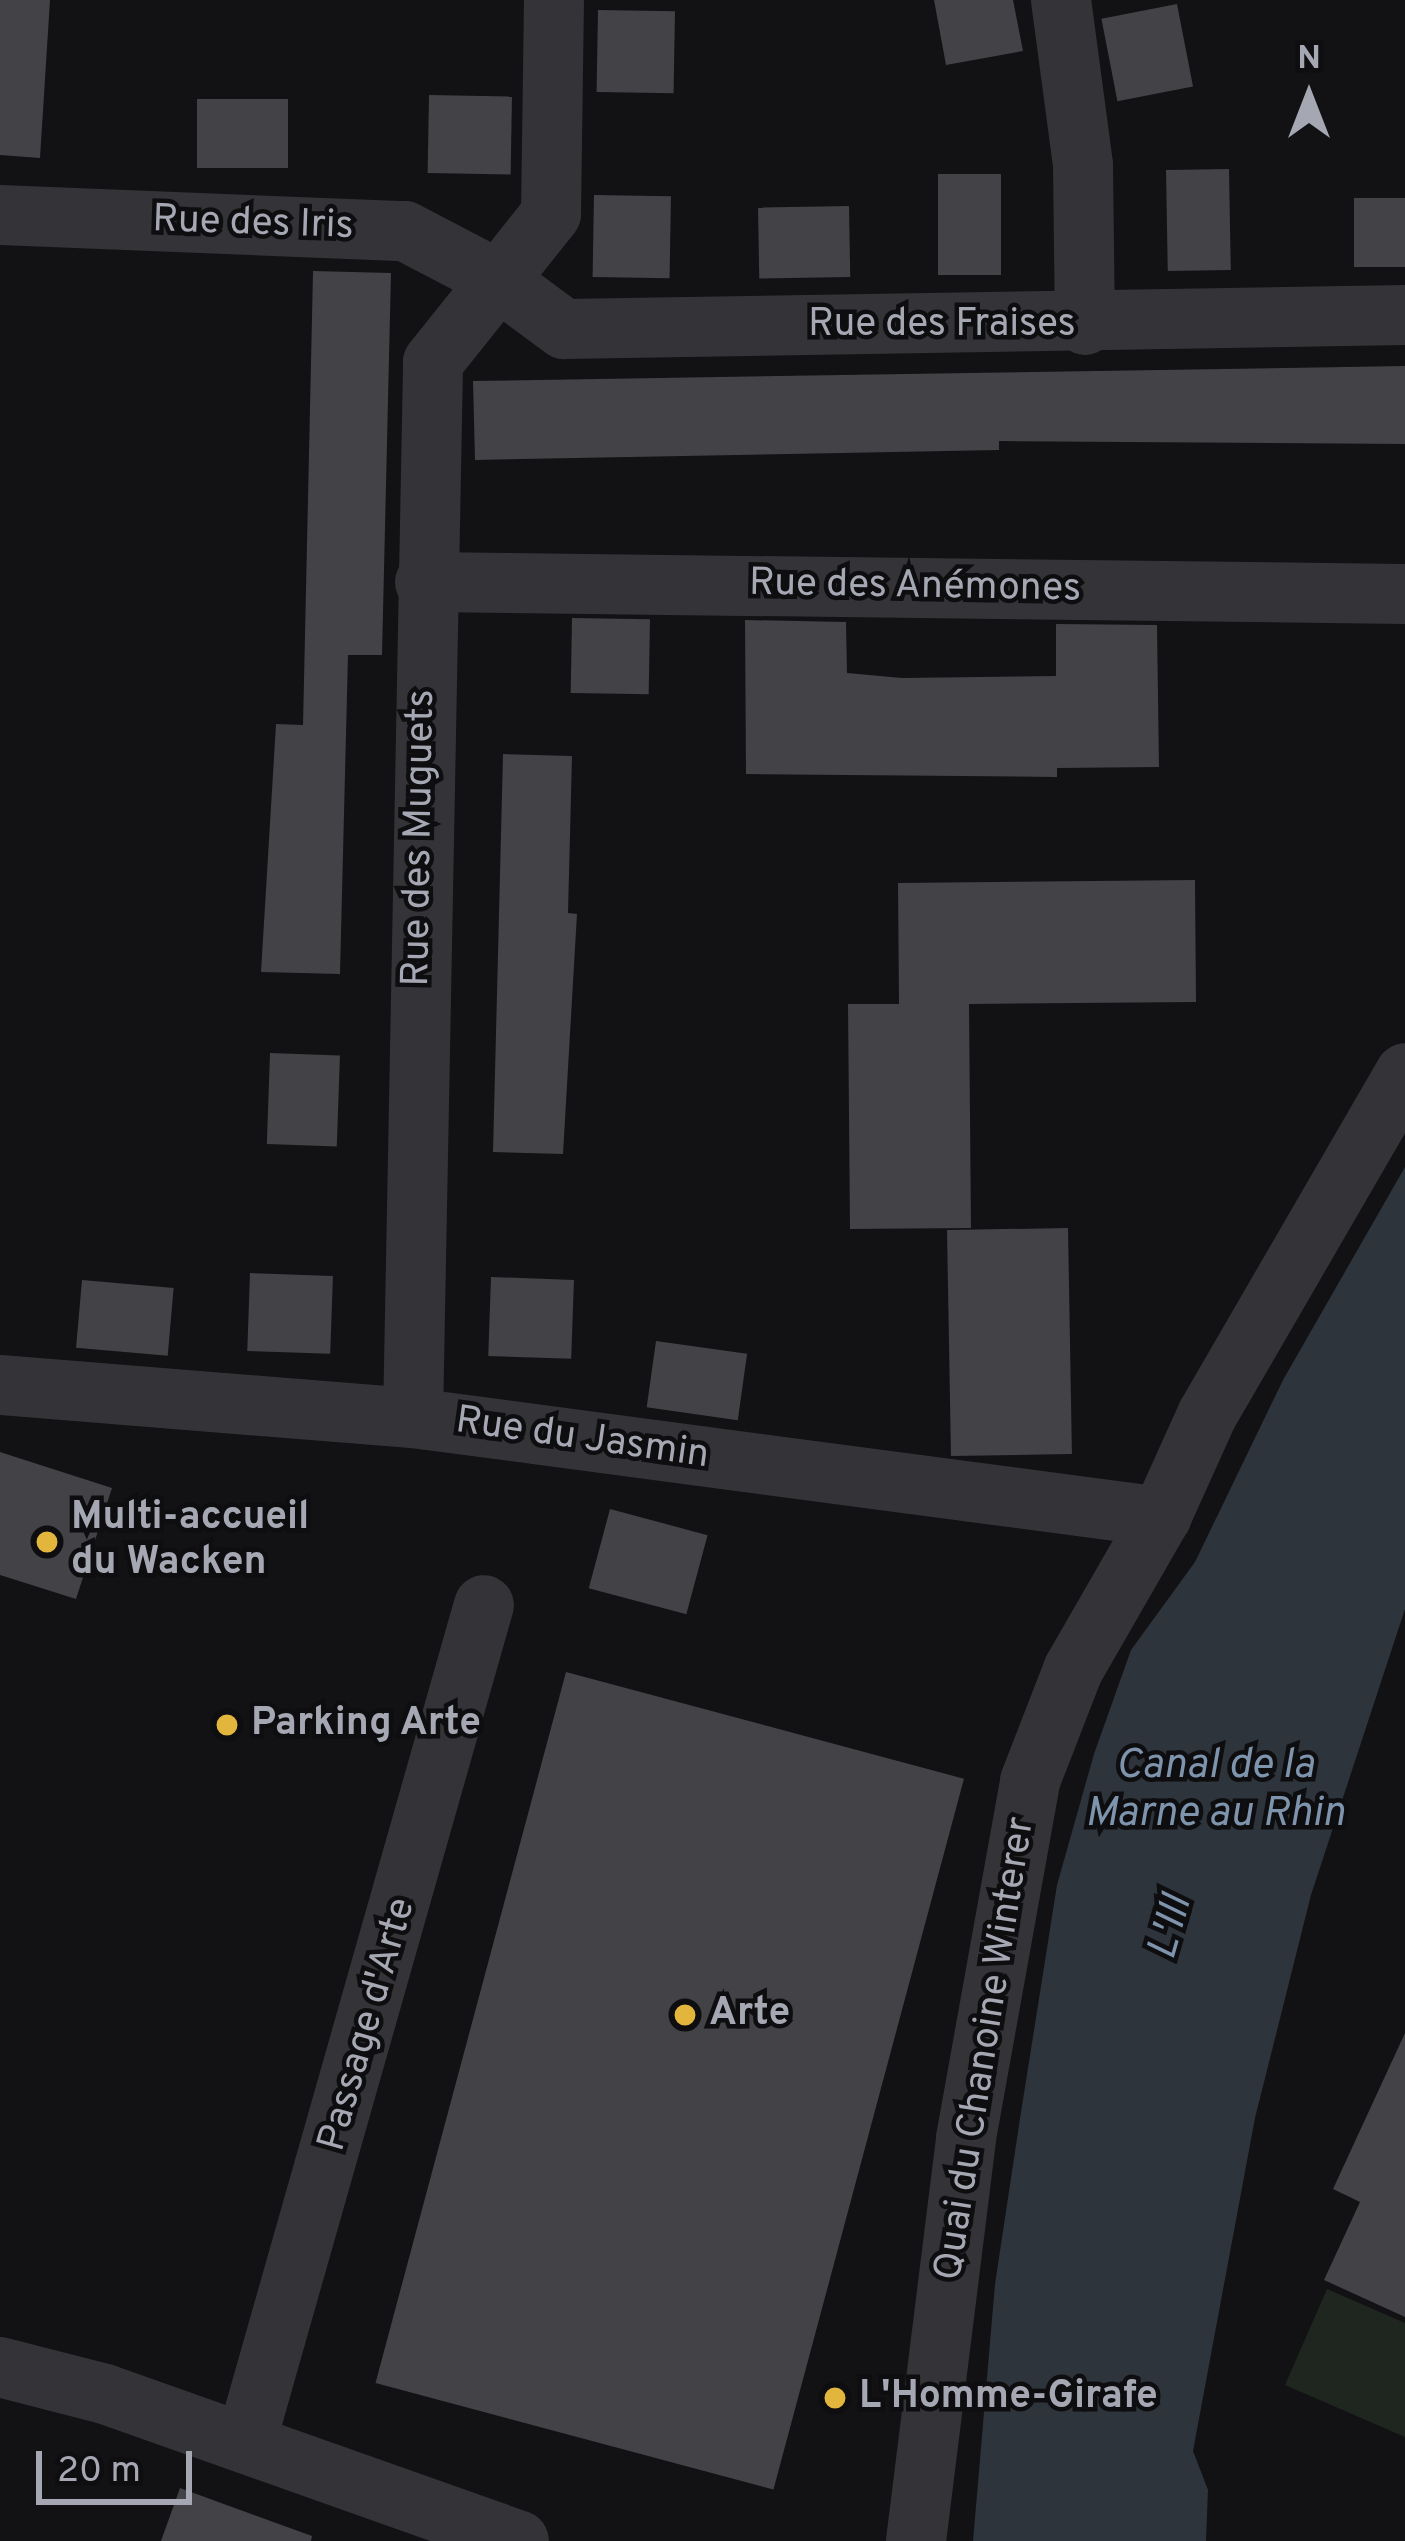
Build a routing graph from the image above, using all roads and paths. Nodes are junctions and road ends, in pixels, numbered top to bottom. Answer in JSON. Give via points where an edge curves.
{"nodes":[{"id":1,"x":554,"y":0,"type":"edge"},
{"id":2,"x":1060,"y":0,"type":"edge"},
{"id":3,"x":0,"y":215,"type":"edge"},
{"id":4,"x":495,"y":278,"type":"junction"},
{"id":5,"x":1405,"y":315,"type":"edge"},
{"id":6,"x":1084,"y":326,"type":"junction"},
{"id":7,"x":425,"y":582,"type":"junction"},
{"id":8,"x":1405,"y":594,"type":"edge"},
{"id":9,"x":1405,"y":1073,"type":"edge"},
{"id":10,"x":0,"y":1385,"type":"edge"},
{"id":11,"x":412,"y":1418,"type":"junction"},
{"id":12,"x":1161,"y":1516,"type":"junction"},
{"id":13,"x":484,"y":1605,"type":"dead end"},
{"id":14,"x":0,"y":2367,"type":"edge"},
{"id":15,"x":246,"y":2442,"type":"junction"},
{"id":16,"x":519,"y":2541,"type":"edge"},
{"id":17,"x":916,"y":2541,"type":"edge"}],
"edges":[{"from":1,"to":4,"type":"street","name":"Rue des Muguets","via":[[551,214]]},
{"from":2,"to":6,"type":"street","via":[[1083,165]]},
{"from":3,"to":4,"type":"street","name":"Rue des Iris","via":[[405,231]]},
{"from":4,"to":6,"type":"street","name":"Rue des Fraises","via":[[564,329]]},
{"from":4,"to":7,"type":"street","name":"Rue des Muguets","via":[[434,362]]},
{"from":5,"to":6,"type":"street","name":"Rue des Fraises"},
{"from":7,"to":8,"type":"street","name":"Rue des Anémones"},
{"from":7,"to":11,"type":"street","name":"Rue des Muguets"},
{"from":9,"to":12,"type":"street","name":"Quai du Chanoine Winterer","via":[[1207,1415]]},
{"from":10,"to":11,"type":"street","name":"Rue du Jasmin"},
{"from":11,"to":12,"type":"street","name":"Rue du Jasmin"},
{"from":12,"to":17,"type":"street","name":"Quai du Chanoine Winterer","via":[[1073,1670],[1030,1781],[969,2116]]},
{"from":13,"to":15,"type":"street","name":"Passage d'Arte"},
{"from":14,"to":15,"type":"street"},
{"from":15,"to":16,"type":"street"}]}
